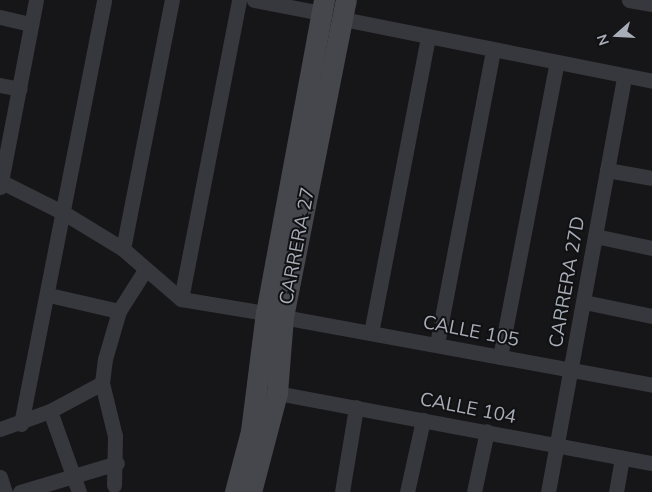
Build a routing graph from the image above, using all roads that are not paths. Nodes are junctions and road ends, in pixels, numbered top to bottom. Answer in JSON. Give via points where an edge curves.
{"nodes":[{"id":1,"x":36,"y":0,"type":"edge"},
{"id":2,"x":104,"y":0,"type":"edge"},
{"id":3,"x":172,"y":0,"type":"edge"},
{"id":4,"x":239,"y":0,"type":"edge"},
{"id":5,"x":254,"y":0,"type":"edge"},
{"id":6,"x":629,"y":0,"type":"edge"},
{"id":7,"x":652,"y":4,"type":"edge"},
{"id":8,"x":323,"y":6,"type":"edge"},
{"id":9,"x":344,"y":10,"type":"edge"},
{"id":10,"x":0,"y":17,"type":"edge"},
{"id":11,"x":31,"y":24,"type":"junction"},
{"id":12,"x":428,"y":38,"type":"junction"},
{"id":13,"x":493,"y":50,"type":"junction"},
{"id":14,"x":557,"y":62,"type":"junction"},
{"id":15,"x":624,"y":78,"type":"junction"},
{"id":16,"x":650,"y":82,"type":"edge"},
{"id":17,"x":0,"y":85,"type":"edge"},
{"id":18,"x":20,"y":89,"type":"junction"},
{"id":19,"x":607,"y":170,"type":"junction"},
{"id":20,"x":652,"y":178,"type":"edge"},
{"id":21,"x":0,"y":183,"type":"edge"},
{"id":22,"x":64,"y":213,"type":"junction"},
{"id":23,"x":595,"y":236,"type":"junction"},
{"id":24,"x":652,"y":248,"type":"edge"},
{"id":25,"x":123,"y":249,"type":"junction"},
{"id":26,"x":144,"y":270,"type":"junction"},
{"id":27,"x":49,"y":295,"type":"junction"},
{"id":28,"x":181,"y":299,"type":"junction"},
{"id":29,"x":584,"y":302,"type":"junction"},
{"id":30,"x":118,"y":311,"type":"junction"},
{"id":31,"x":274,"y":315,"type":"junction"},
{"id":32,"x":652,"y":316,"type":"edge"},
{"id":33,"x":371,"y":333,"type":"junction"},
{"id":34,"x":437,"y":344,"type":"junction"},
{"id":35,"x":500,"y":357,"type":"junction"},
{"id":36,"x":571,"y":370,"type":"junction"},
{"id":37,"x":102,"y":383,"type":"junction"},
{"id":38,"x":652,"y":385,"type":"edge"},
{"id":39,"x":277,"y":392,"type":"junction"},
{"id":40,"x":356,"y":407,"type":"junction"},
{"id":41,"x":50,"y":411,"type":"junction"},
{"id":42,"x":423,"y":420,"type":"junction"},
{"id":43,"x":21,"y":424,"type":"junction"},
{"id":44,"x":0,"y":429,"type":"edge"},
{"id":45,"x":487,"y":431,"type":"junction"},
{"id":46,"x":558,"y":445,"type":"junction"},
{"id":47,"x":622,"y":458,"type":"junction"},
{"id":48,"x":116,"y":464,"type":"junction"},
{"id":49,"x":652,"y":464,"type":"edge"},
{"id":50,"x":72,"y":475,"type":"junction"},
{"id":51,"x":0,"y":477,"type":"edge"},
{"id":52,"x":114,"y":485,"type":"dead end"},
{"id":53,"x":5,"y":492,"type":"edge"},
{"id":54,"x":20,"y":492,"type":"edge"},
{"id":55,"x":79,"y":492,"type":"edge"},
{"id":56,"x":235,"y":492,"type":"edge"},
{"id":57,"x":251,"y":492,"type":"edge"},
{"id":58,"x":342,"y":492,"type":"edge"},
{"id":59,"x":407,"y":492,"type":"edge"},
{"id":60,"x":474,"y":492,"type":"edge"},
{"id":61,"x":548,"y":492,"type":"edge"},
{"id":62,"x":616,"y":492,"type":"edge"}],
"edges":[{"from":1,"to":11,"type":"street"},
{"from":2,"to":22,"type":"street"},
{"from":3,"to":25,"type":"street"},
{"from":4,"to":28,"type":"street"},
{"from":5,"to":8,"type":"street"},
{"from":6,"to":7,"type":"street"},
{"from":8,"to":31,"type":"main road","name":"CARRERA 27"},
{"from":9,"to":12,"type":"street"},
{"from":9,"to":31,"type":"main road","name":"CARRERA 27"},
{"from":10,"to":11,"type":"street"},
{"from":11,"to":18,"type":"street"},
{"from":12,"to":13,"type":"street"},
{"from":12,"to":33,"type":"street"},
{"from":13,"to":14,"type":"street"},
{"from":13,"to":34,"type":"street"},
{"from":14,"to":15,"type":"street"},
{"from":14,"to":35,"type":"street"},
{"from":15,"to":16,"type":"street"},
{"from":15,"to":19,"type":"street","name":"CARRERA 27D"},
{"from":17,"to":18,"type":"street"},
{"from":18,"to":21,"type":"street"},
{"from":19,"to":20,"type":"street"},
{"from":19,"to":23,"type":"street","name":"CARRERA 27D"},
{"from":21,"to":22,"type":"street"},
{"from":22,"to":25,"type":"street"},
{"from":22,"to":27,"type":"street"},
{"from":23,"to":24,"type":"street"},
{"from":23,"to":29,"type":"street","name":"CARRERA 27D"},
{"from":25,"to":26,"type":"street"},
{"from":26,"to":28,"type":"street"},
{"from":26,"to":30,"type":"street"},
{"from":27,"to":30,"type":"street"},
{"from":27,"to":43,"type":"street"},
{"from":28,"to":31,"type":"street","name":"CALLE 105"},
{"from":29,"to":32,"type":"street"},
{"from":29,"to":36,"type":"street","name":"CARRERA 27D"},
{"from":30,"to":37,"type":"street","via":[[104,359]]},
{"from":31,"to":33,"type":"street","name":"CALLE 105"},
{"from":31,"to":39,"type":"main road","name":"CARRERA 27"},
{"from":31,"to":56,"type":"main road","name":"CARRERA 27","via":[[252,431]]},
{"from":33,"to":34,"type":"street","name":"CALLE 105"},
{"from":34,"to":35,"type":"street","name":"CALLE 105"},
{"from":35,"to":36,"type":"street","name":"CALLE 105"},
{"from":36,"to":38,"type":"street","name":"CALLE 105"},
{"from":36,"to":46,"type":"street","name":"CARRERA 27D"},
{"from":37,"to":41,"type":"street"},
{"from":37,"to":48,"type":"street","via":[[115,436]]},
{"from":39,"to":40,"type":"street","name":"CALLE 104"},
{"from":39,"to":57,"type":"main road","name":"CARRERA 27"},
{"from":40,"to":42,"type":"street","name":"CALLE 104"},
{"from":40,"to":58,"type":"street"},
{"from":41,"to":43,"type":"street"},
{"from":41,"to":50,"type":"street"},
{"from":42,"to":45,"type":"street","name":"CALLE 104"},
{"from":42,"to":59,"type":"street"},
{"from":43,"to":44,"type":"street"},
{"from":45,"to":46,"type":"street","name":"CALLE 104"},
{"from":45,"to":60,"type":"street"},
{"from":46,"to":47,"type":"street","name":"CALLE 104"},
{"from":46,"to":61,"type":"street","name":"CARRERA 27D"},
{"from":47,"to":49,"type":"street","name":"CALLE 104"},
{"from":47,"to":62,"type":"street"},
{"from":48,"to":50,"type":"street"},
{"from":48,"to":52,"type":"street"},
{"from":50,"to":54,"type":"street"},
{"from":50,"to":55,"type":"street"},
{"from":51,"to":53,"type":"street"}]}
